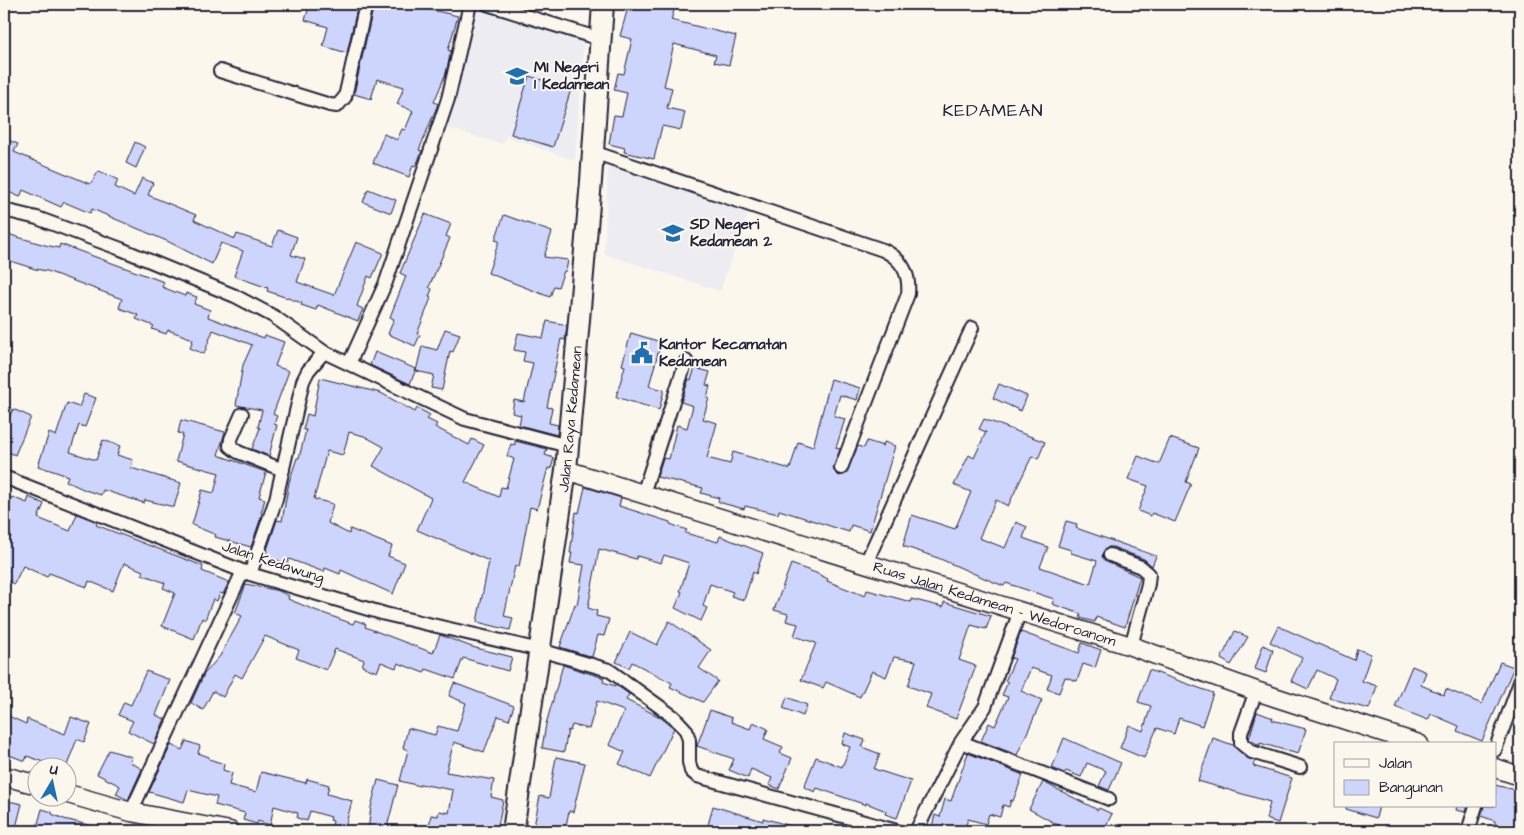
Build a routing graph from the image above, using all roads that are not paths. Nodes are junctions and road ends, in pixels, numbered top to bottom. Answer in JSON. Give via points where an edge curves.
{"nodes":[{"id":1,"x":366,"y":4,"type":"edge"},
{"id":2,"x":470,"y":4,"type":"edge"},
{"id":3,"x":487,"y":4,"type":"edge"},
{"id":4,"x":604,"y":4,"type":"edge"},
{"id":5,"x":600,"y":39,"type":"junction"},
{"id":6,"x":220,"y":71,"type":"dead end"},
{"id":7,"x":593,"y":152,"type":"junction"},
{"id":8,"x":4,"y":210,"type":"edge"},
{"id":9,"x":972,"y":328,"type":"dead end"},
{"id":10,"x":324,"y":352,"type":"junction"},
{"id":11,"x":686,"y":360,"type":"dead end"},
{"id":12,"x":349,"y":364,"type":"junction"},
{"id":13,"x":242,"y":414,"type":"dead end"},
{"id":14,"x":568,"y":446,"type":"junction"},
{"id":15,"x":841,"y":468,"type":"dead end"},
{"id":16,"x":283,"y":470,"type":"junction"},
{"id":17,"x":566,"y":470,"type":"junction"},
{"id":18,"x":4,"y":477,"type":"edge"},
{"id":19,"x":644,"y":494,"type":"junction"},
{"id":20,"x":1110,"y":555,"type":"dead end"},
{"id":21,"x":866,"y":563,"type":"junction"},
{"id":22,"x":247,"y":573,"type":"junction"},
{"id":23,"x":1020,"y":611,"type":"junction"},
{"id":24,"x":1131,"y":646,"type":"junction"},
{"id":25,"x":540,"y":650,"type":"junction"},
{"id":26,"x":1520,"y":682,"type":"edge"},
{"id":27,"x":1256,"y":691,"type":"junction"},
{"id":28,"x":961,"y":742,"type":"junction"},
{"id":29,"x":1413,"y":742,"type":"edge"},
{"id":30,"x":1496,"y":747,"type":"edge"},
{"id":31,"x":1300,"y":767,"type":"dead end"},
{"id":32,"x":1496,"y":768,"type":"edge"},
{"id":33,"x":4,"y":776,"type":"edge"},
{"id":34,"x":1520,"y":776,"type":"edge"},
{"id":35,"x":28,"y":783,"type":"edge"},
{"id":36,"x":78,"y":797,"type":"edge"},
{"id":37,"x":1109,"y":799,"type":"dead end"},
{"id":38,"x":1475,"y":808,"type":"edge"},
{"id":39,"x":131,"y":812,"type":"junction"},
{"id":40,"x":230,"y":831,"type":"edge"},
{"id":41,"x":514,"y":831,"type":"edge"},
{"id":42,"x":897,"y":831,"type":"edge"},
{"id":43,"x":916,"y":831,"type":"edge"},
{"id":44,"x":1468,"y":831,"type":"edge"}],
"edges":[{"from":1,"to":6,"type":"street","via":[[345,97],[337,106]]},
{"from":2,"to":12,"type":"street","via":[[448,99],[386,282]]},
{"from":3,"to":5,"type":"street"},
{"from":4,"to":5,"type":"highway","name":"Jalan Raya Kedamean"},
{"from":5,"to":7,"type":"highway","name":"Jalan Raya Kedamean"},
{"from":7,"to":14,"type":"highway","name":"Jalan Raya Kedamean"},
{"from":7,"to":15,"type":"street","via":[[875,246],[892,254],[903,265],[909,280],[908,294]]},
{"from":8,"to":10,"type":"street","via":[[37,218],[121,249],[235,296],[273,316]]},
{"from":9,"to":21,"type":"street"},
{"from":10,"to":12,"type":"street"},
{"from":10,"to":16,"type":"street","via":[[303,381]]},
{"from":11,"to":19,"type":"street"},
{"from":12,"to":14,"type":"street","via":[[465,419]]},
{"from":13,"to":16,"type":"street","via":[[230,446]]},
{"from":14,"to":17,"type":"highway","name":"Jalan Raya Kedamean"},
{"from":16,"to":22,"type":"street","via":[[276,499]]},
{"from":17,"to":19,"type":"main road","name":"Ruas Jalan Kedamean - Wedoroanom"},
{"from":17,"to":25,"type":"highway","name":"Jalan Raya Kedamean"},
{"from":18,"to":22,"type":"street","name":"Jalan Kedawung"},
{"from":19,"to":21,"type":"main road","name":"Ruas Jalan Kedamean - Wedoroanom"},
{"from":20,"to":24,"type":"street","via":[[1141,567],[1148,574]]},
{"from":21,"to":23,"type":"main road","name":"Ruas Jalan Kedamean - Wedoroanom"},
{"from":22,"to":25,"type":"street","name":"Jalan Kedawung","via":[[385,614]]},
{"from":22,"to":39,"type":"street"},
{"from":23,"to":24,"type":"main road","name":"Ruas Jalan Kedamean - Wedoroanom"},
{"from":23,"to":28,"type":"street","via":[[985,707]]},
{"from":24,"to":27,"type":"main road","name":"Ruas Jalan Kedamean - Wedoroanom"},
{"from":25,"to":41,"type":"highway","name":"Jalan Raya Kedamean"},
{"from":25,"to":42,"type":"street","name":"Jalan Kedawung","via":[[609,670],[674,717],[686,730],[691,771],[697,776]]},
{"from":26,"to":30,"type":"street"},
{"from":27,"to":29,"type":"main road","name":"Ruas Jalan Kedamean - Wedoroanom"},
{"from":27,"to":31,"type":"street","via":[[1241,733],[1241,743],[1252,752]]},
{"from":28,"to":37,"type":"street"},
{"from":28,"to":43,"type":"street"},
{"from":32,"to":34,"type":"main road"},
{"from":33,"to":35,"type":"main road"},
{"from":36,"to":39,"type":"main road"},
{"from":38,"to":44,"type":"street"},
{"from":39,"to":40,"type":"main road"}]}
